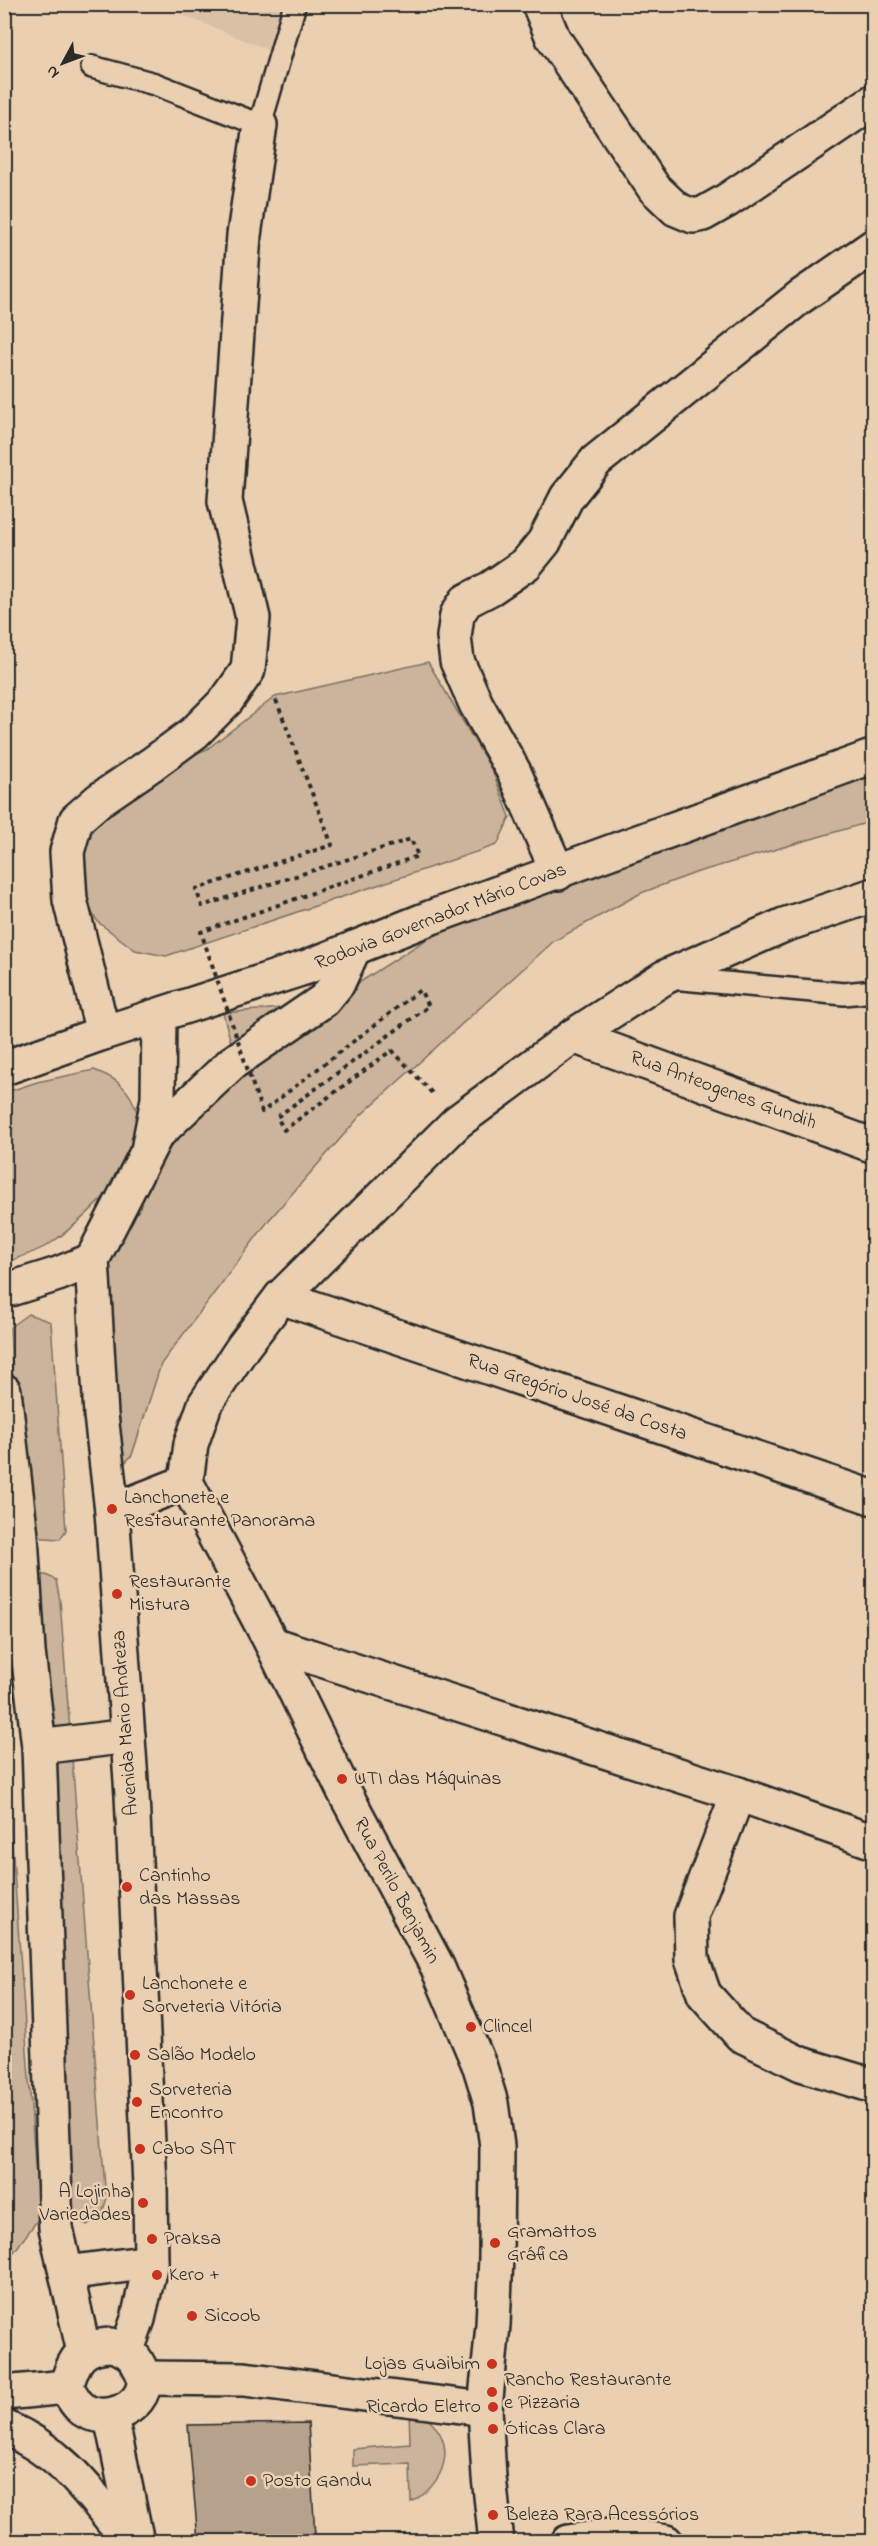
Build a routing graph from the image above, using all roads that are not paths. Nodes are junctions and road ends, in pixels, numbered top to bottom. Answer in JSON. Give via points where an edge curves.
{"nodes":[{"id":1,"x":295,"y":4,"type":"edge"},
{"id":2,"x":539,"y":4,"type":"edge"},
{"id":3,"x":92,"y":67,"type":"dead end"},
{"id":4,"x":873,"y":101,"type":"edge"},
{"id":5,"x":260,"y":125,"type":"junction"},
{"id":6,"x":873,"y":246,"type":"edge"},
{"id":7,"x":873,"y":756,"type":"edge"},
{"id":8,"x":558,"y":873,"type":"junction"},
{"id":9,"x":873,"y":895,"type":"edge"},
{"id":10,"x":354,"y":948,"type":"junction"},
{"id":11,"x":665,"y":977,"type":"junction"},
{"id":12,"x":873,"y":992,"type":"edge"},
{"id":13,"x":159,"y":1016,"type":"junction"},
{"id":14,"x":103,"y":1033,"type":"junction"},
{"id":15,"x":573,"y":1036,"type":"junction"},
{"id":16,"x":4,"y":1068,"type":"edge"},
{"id":17,"x":149,"y":1145,"type":"junction"},
{"id":18,"x":873,"y":1146,"type":"edge"},
{"id":19,"x":92,"y":1260,"type":"junction"},
{"id":20,"x":4,"y":1291,"type":"edge"},
{"id":21,"x":281,"y":1297,"type":"junction"},
{"id":22,"x":4,"y":1390,"type":"edge"},
{"id":23,"x":186,"y":1482,"type":"junction"},
{"id":24,"x":873,"y":1498,"type":"edge"},
{"id":25,"x":111,"y":1511,"type":"junction"},
{"id":26,"x":272,"y":1644,"type":"junction"},
{"id":27,"x":128,"y":1736,"type":"junction"},
{"id":28,"x":39,"y":1747,"type":"junction"},
{"id":29,"x":738,"y":1794,"type":"junction"},
{"id":30,"x":873,"y":1842,"type":"edge"},
{"id":31,"x":873,"y":2086,"type":"edge"},
{"id":32,"x":151,"y":2262,"type":"junction"},
{"id":33,"x":66,"y":2273,"type":"junction"},
{"id":34,"x":128,"y":2350,"type":"junction"},
{"id":35,"x":84,"y":2352,"type":"junction"},
{"id":36,"x":145,"y":2378,"type":"junction"},
{"id":37,"x":66,"y":2386,"type":"junction"},
{"id":38,"x":4,"y":2393,"type":"edge"},
{"id":39,"x":485,"y":2409,"type":"junction"},
{"id":40,"x":111,"y":2416,"type":"junction"},
{"id":41,"x":4,"y":2427,"type":"edge"},
{"id":42,"x":130,"y":2541,"type":"edge"},
{"id":43,"x":137,"y":2541,"type":"edge"},
{"id":44,"x":496,"y":2541,"type":"edge"},
{"id":45,"x":568,"y":2541,"type":"edge"},
{"id":46,"x":666,"y":2541,"type":"edge"}],
"edges":[{"from":1,"to":5,"type":"lane"},
{"from":2,"to":4,"type":"main road","via":[[553,39],[654,188],[676,209],[693,216],[726,201]]},
{"from":3,"to":5,"type":"lane","via":[[155,84]]},
{"from":5,"to":14,"type":"main road","via":[[244,235],[225,501],[253,618],[248,670],[227,700],[194,733],[76,820],[66,852],[70,900]]},
{"from":6,"to":8,"type":"main road","via":[[800,297],[596,461],[567,497],[544,542],[526,564],[466,601],[457,615],[457,662],[514,772]]},
{"from":7,"to":8,"type":"main road","name":"Rodovia Governador Mário Covas"},
{"from":8,"to":10,"type":"main road","name":"Rodovia Governador Mário Covas"},
{"from":9,"to":11,"type":"main road","via":[[784,925]]},
{"from":10,"to":13,"type":"main road","name":"Rodovia Governador Mário Covas"},
{"from":10,"to":17,"type":"main road","name":"Avenida Mario Andreza","via":[[338,983],[324,1000],[232,1064]]},
{"from":11,"to":12,"type":"lane","via":[[844,994]]},
{"from":11,"to":15,"type":"main road"},
{"from":13,"to":14,"type":"main road","name":"Rodovia Governador Mário Covas"},
{"from":13,"to":17,"type":"main road","via":[[158,1100]]},
{"from":14,"to":16,"type":"main road","name":"Rodovia Governador Mário Covas"},
{"from":15,"to":18,"type":"main road","name":"Rua Anteogenes Gundih"},
{"from":15,"to":21,"type":"main road","via":[[457,1122]]},
{"from":17,"to":19,"type":"main road","name":"Avenida Mario Andreza"},
{"from":19,"to":20,"type":"main road"},
{"from":19,"to":25,"type":"main road","name":"Avenida Mario Andreza"},
{"from":21,"to":23,"type":"main road","via":[[205,1404],[191,1444]]},
{"from":21,"to":24,"type":"main road","name":"Rua Gregório José da Costa"},
{"from":22,"to":28,"type":"main road"},
{"from":23,"to":25,"type":"main road"},
{"from":23,"to":26,"type":"main road","name":"Rua Perilo Benjamin"},
{"from":25,"to":27,"type":"main road","name":"Avenida Mario Andreza"},
{"from":26,"to":29,"type":"main road"},
{"from":26,"to":39,"type":"main road","name":"Rua Perilo Benjamin","via":[[437,1966],[491,2103],[497,2146],[496,2257]]},
{"from":27,"to":28,"type":"main road"},
{"from":27,"to":32,"type":"main road","name":"Avenida Mario Andreza"},
{"from":28,"to":33,"type":"main road","via":[[56,2228]]},
{"from":29,"to":30,"type":"main road"},
{"from":29,"to":31,"type":"main road","via":[[691,1916],[692,1959],[704,1994],[741,2035],[801,2064]]},
{"from":32,"to":33,"type":"main road"},
{"from":32,"to":34,"type":"main road","name":"Avenida Mario Andreza"},
{"from":33,"to":35,"type":"main road"},
{"from":34,"to":35,"type":"main road","via":[[111,2345],[95,2346]]},
{"from":34,"to":36,"type":"main road"},
{"from":35,"to":37,"type":"main road","via":[[72,2364]]},
{"from":36,"to":39,"type":"main road","via":[[244,2379]]},
{"from":36,"to":40,"type":"main road","via":[[142,2392]]},
{"from":37,"to":38,"type":"main road"},
{"from":37,"to":40,"type":"main road","via":[[79,2407],[93,2415]]},
{"from":39,"to":44,"type":"main road","name":"Rua Perilo Benjamin"},
{"from":40,"to":43,"type":"main road"},
{"from":41,"to":42,"type":"main road","via":[[32,2439],[73,2472]]},
{"from":45,"to":46,"type":"main road","via":[[622,2534]]}]}
